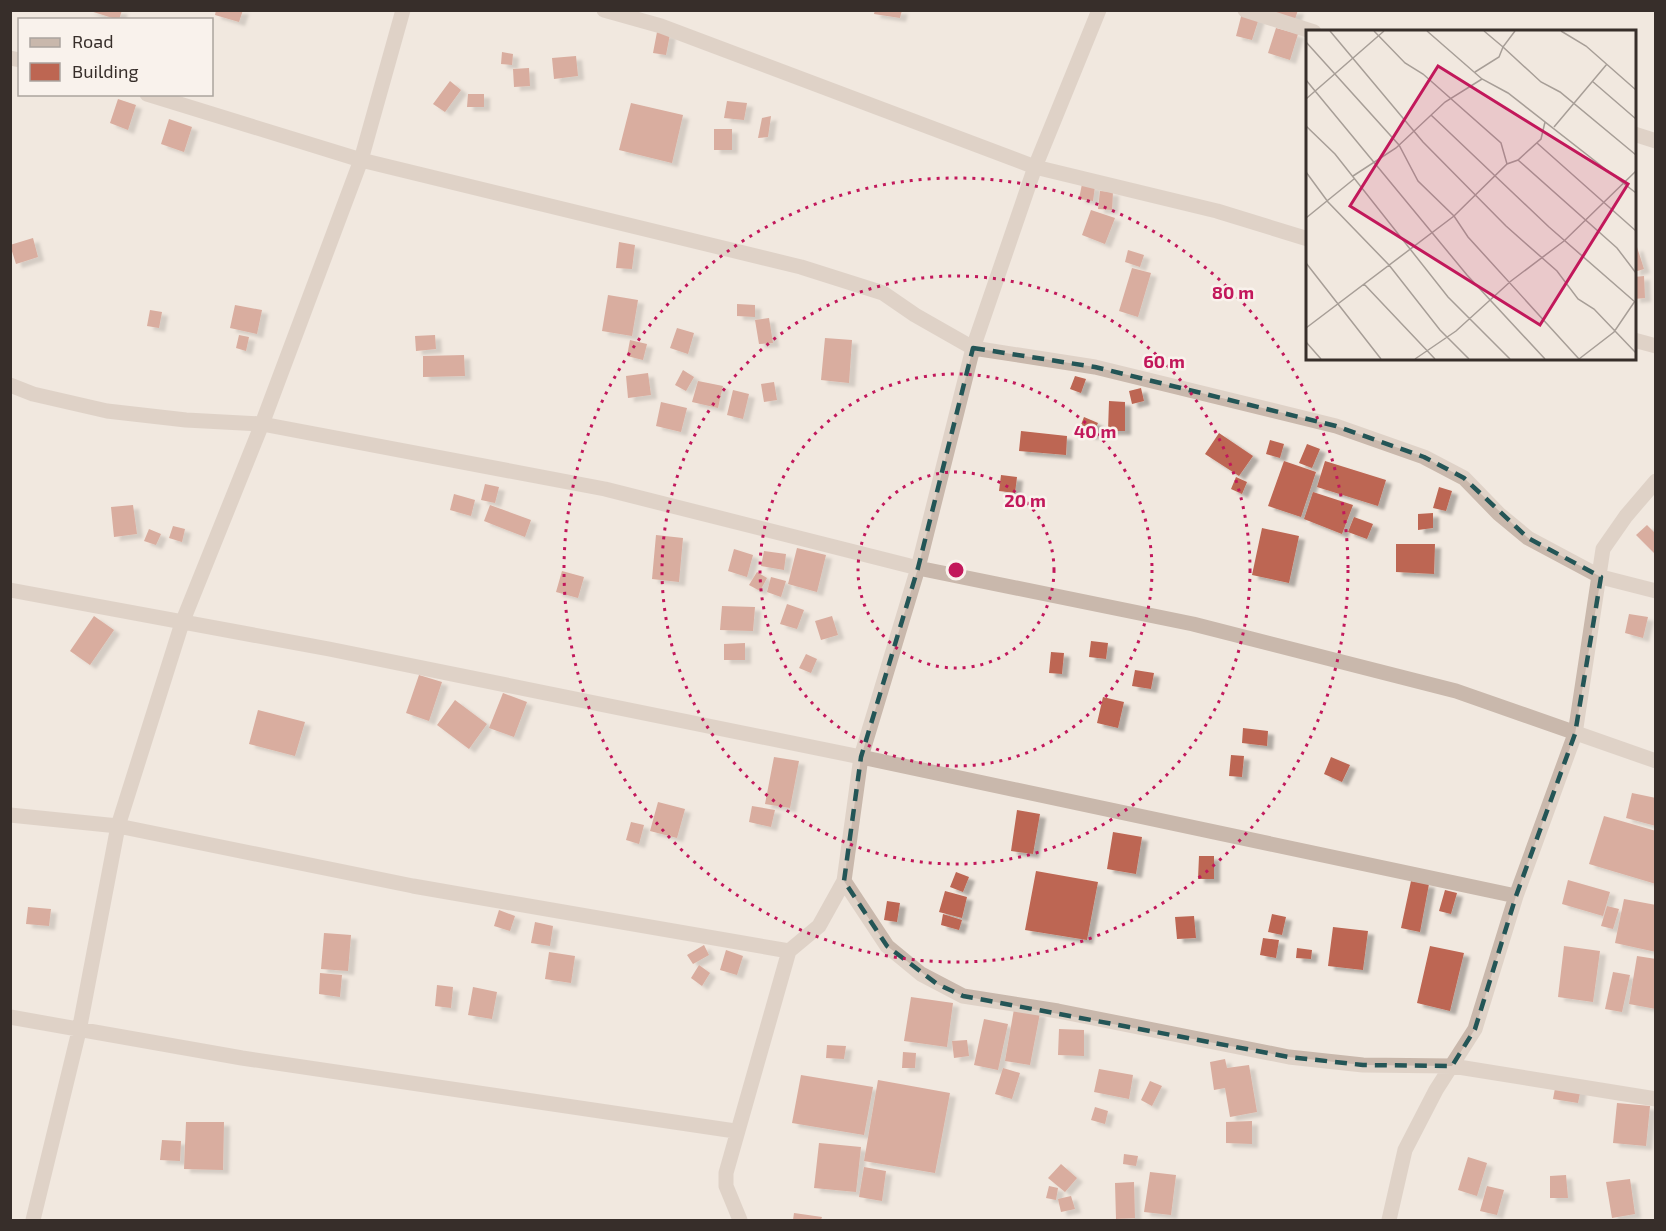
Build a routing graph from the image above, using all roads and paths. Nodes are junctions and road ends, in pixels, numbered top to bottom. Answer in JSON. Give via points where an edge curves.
{"nodes":[{"id":1,"x":403,"y":10,"type":"edge"},
{"id":2,"x":604,"y":10,"type":"edge"},
{"id":3,"x":1099,"y":10,"type":"edge"},
{"id":4,"x":1245,"y":10,"type":"edge"},
{"id":5,"x":1308,"y":30,"type":"edge"},
{"id":6,"x":153,"y":96,"type":"edge"},
{"id":7,"x":1636,"y":134,"type":"edge"},
{"id":8,"x":1656,"y":141,"type":"edge"},
{"id":9,"x":361,"y":160,"type":"junction"},
{"id":10,"x":1035,"y":167,"type":"junction"},
{"id":11,"x":1306,"y":238,"type":"edge"},
{"id":12,"x":1636,"y":340,"type":"edge"},
{"id":13,"x":1656,"y":346,"type":"edge"},
{"id":14,"x":973,"y":348,"type":"junction"},
{"id":15,"x":10,"y":385,"type":"edge"},
{"id":16,"x":261,"y":424,"type":"junction"},
{"id":17,"x":1656,"y":481,"type":"edge"},
{"id":18,"x":918,"y":568,"type":"junction"},
{"id":19,"x":1601,"y":577,"type":"junction"},
{"id":20,"x":10,"y":590,"type":"edge"},
{"id":21,"x":1656,"y":591,"type":"edge"},
{"id":22,"x":182,"y":623,"type":"junction"},
{"id":23,"x":1575,"y":734,"type":"junction"},
{"id":24,"x":861,"y":757,"type":"junction"},
{"id":25,"x":1656,"y":761,"type":"edge"},
{"id":26,"x":10,"y":815,"type":"edge"},
{"id":27,"x":118,"y":826,"type":"junction"},
{"id":28,"x":844,"y":881,"type":"junction"},
{"id":29,"x":1516,"y":896,"type":"junction"},
{"id":30,"x":789,"y":951,"type":"junction"},
{"id":31,"x":10,"y":1017,"type":"edge"},
{"id":32,"x":79,"y":1032,"type":"junction"},
{"id":33,"x":1452,"y":1066,"type":"junction"},
{"id":34,"x":1656,"y":1099,"type":"edge"},
{"id":35,"x":735,"y":1131,"type":"junction"},
{"id":36,"x":33,"y":1221,"type":"edge"},
{"id":37,"x":740,"y":1221,"type":"edge"},
{"id":38,"x":1389,"y":1221,"type":"edge"}],
"edges":[{"from":1,"to":9,"type":"street"},
{"from":2,"to":10,"type":"street","via":[[661,26]]},
{"from":3,"to":10,"type":"street"},
{"from":4,"to":5,"type":"street"},
{"from":6,"to":9,"type":"street"},
{"from":7,"to":8,"type":"street"},
{"from":9,"to":14,"type":"street","via":[[811,270],[884,293]]},
{"from":9,"to":16,"type":"street"},
{"from":10,"to":11,"type":"street","via":[[1217,211]]},
{"from":10,"to":14,"type":"street"},
{"from":12,"to":13,"type":"street"},
{"from":14,"to":18,"type":"street"},
{"from":14,"to":19,"type":"street","via":[[1095,367],[1336,426],[1424,457],[1464,478],[1528,538]]},
{"from":15,"to":16,"type":"street","via":[[107,411]]},
{"from":16,"to":18,"type":"street","via":[[605,489]]},
{"from":16,"to":22,"type":"street"},
{"from":17,"to":19,"type":"street","via":[[1604,549]]},
{"from":18,"to":23,"type":"street","via":[[1193,624],[1456,691]]},
{"from":18,"to":24,"type":"street"},
{"from":19,"to":21,"type":"street"},
{"from":19,"to":23,"type":"street"},
{"from":20,"to":22,"type":"street"},
{"from":22,"to":24,"type":"street"},
{"from":22,"to":27,"type":"street"},
{"from":23,"to":25,"type":"street"},
{"from":23,"to":29,"type":"street"},
{"from":24,"to":28,"type":"street"},
{"from":24,"to":29,"type":"street"},
{"from":26,"to":27,"type":"street"},
{"from":27,"to":30,"type":"street","via":[[413,886]]},
{"from":27,"to":32,"type":"street"},
{"from":28,"to":30,"type":"street","via":[[819,926]]},
{"from":28,"to":33,"type":"street","via":[[887,946],[921,974],[963,996],[1289,1057],[1363,1065]]},
{"from":29,"to":33,"type":"street","via":[[1475,1029]]},
{"from":30,"to":35,"type":"street"},
{"from":31,"to":32,"type":"street"},
{"from":32,"to":35,"type":"street"},
{"from":32,"to":36,"type":"street"},
{"from":33,"to":34,"type":"street"},
{"from":33,"to":38,"type":"street","via":[[1405,1150]]},
{"from":35,"to":37,"type":"street","via":[[726,1186]]}]}
